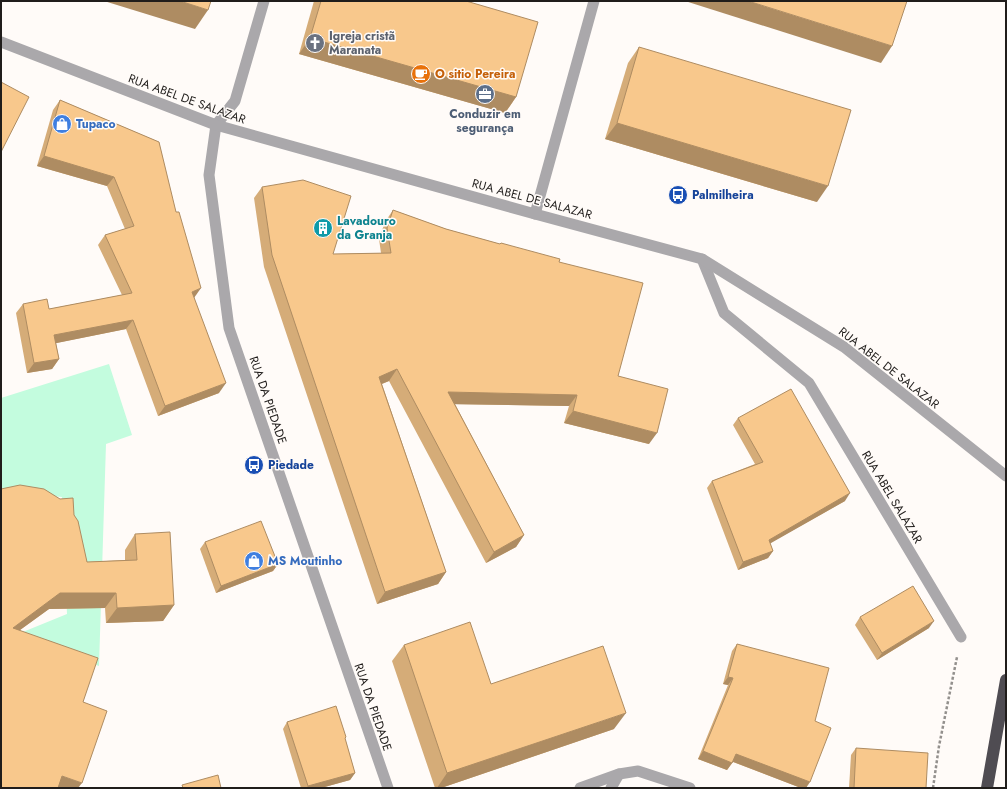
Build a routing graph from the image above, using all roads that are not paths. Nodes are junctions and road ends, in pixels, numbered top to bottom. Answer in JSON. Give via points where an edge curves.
{"nodes":[{"id":1,"x":264,"y":1,"type":"edge"},
{"id":2,"x":594,"y":1,"type":"edge"},
{"id":3,"x":1,"y":42,"type":"edge"},
{"id":4,"x":216,"y":126,"type":"junction"},
{"id":5,"x":534,"y":214,"type":"junction"},
{"id":6,"x":702,"y":259,"type":"junction"},
{"id":7,"x":1006,"y":476,"type":"edge"},
{"id":8,"x":960,"y":637,"type":"road end"},
{"id":9,"x":1006,"y":680,"type":"edge"},
{"id":10,"x":619,"y":774,"type":"junction"},
{"id":11,"x":388,"y":788,"type":"edge"},
{"id":12,"x":580,"y":788,"type":"edge"},
{"id":13,"x":611,"y":788,"type":"edge"},
{"id":14,"x":690,"y":788,"type":"edge"},
{"id":15,"x":987,"y":788,"type":"edge"}],
"edges":[{"from":1,"to":4,"type":"street","via":[[235,101]]},
{"from":2,"to":5,"type":"street"},
{"from":3,"to":4,"type":"street","name":"RUA ABEL DE SALAZAR"},
{"from":4,"to":5,"type":"street","name":"RUA ABEL DE SALAZAR"},
{"from":4,"to":11,"type":"street","name":"RUA DA PIEDADE","via":[[209,175],[229,328]]},
{"from":5,"to":6,"type":"street","name":"RUA ABEL DE SALAZAR"},
{"from":6,"to":7,"type":"street","name":"RUA ABEL DE SALAZAR","via":[[844,347]]},
{"from":6,"to":8,"type":"street","name":"RUA ABEL SALAZAR","via":[[724,313],[809,383]]},
{"from":9,"to":15,"type":"highway"},
{"from":10,"to":12,"type":"street"},
{"from":10,"to":13,"type":"street"},
{"from":10,"to":14,"type":"street","via":[[638,771]]}]}
